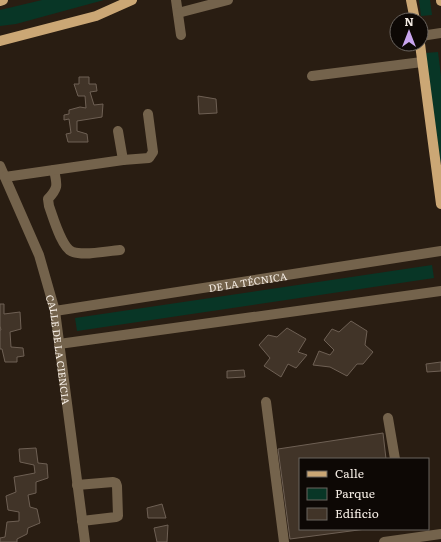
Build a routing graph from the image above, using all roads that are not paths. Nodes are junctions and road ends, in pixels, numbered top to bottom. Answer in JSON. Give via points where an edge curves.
{"nodes":[{"id":1,"x":3,"y":0,"type":"edge"},
{"id":2,"x":132,"y":0,"type":"edge"},
{"id":3,"x":176,"y":0,"type":"edge"},
{"id":4,"x":228,"y":0,"type":"edge"},
{"id":5,"x":411,"y":0,"type":"edge"},
{"id":6,"x":0,"y":1,"type":"edge"},
{"id":7,"x":413,"y":12,"type":"edge"},
{"id":8,"x":178,"y":13,"type":"junction"},
{"id":9,"x":441,"y":33,"type":"edge"},
{"id":10,"x":182,"y":35,"type":"dead end"},
{"id":11,"x":429,"y":35,"type":"edge"},
{"id":12,"x":0,"y":41,"type":"edge"},
{"id":13,"x":421,"y":52,"type":"edge"},
{"id":14,"x":422,"y":62,"type":"junction"},
{"id":15,"x":312,"y":76,"type":"dead end"},
{"id":16,"x":148,"y":114,"type":"dead end"},
{"id":17,"x":118,"y":131,"type":"dead end"},
{"id":18,"x":123,"y":160,"type":"junction"},
{"id":19,"x":0,"y":166,"type":"edge"},
{"id":20,"x":54,"y":170,"type":"junction"},
{"id":21,"x":5,"y":177,"type":"junction"},
{"id":22,"x":441,"y":204,"type":"edge"},
{"id":23,"x":120,"y":250,"type":"dead end"},
{"id":24,"x":441,"y":251,"type":"edge"},
{"id":25,"x":441,"y":291,"type":"edge"},
{"id":26,"x":55,"y":311,"type":"junction"},
{"id":27,"x":59,"y":344,"type":"junction"},
{"id":28,"x":266,"y":402,"type":"dead end"},
{"id":29,"x":388,"y":418,"type":"dead end"},
{"id":30,"x":395,"y":458,"type":"edge"},
{"id":31,"x":77,"y":485,"type":"junction"},
{"id":32,"x":82,"y":521,"type":"junction"},
{"id":33,"x":406,"y":534,"type":"edge"},
{"id":34,"x":441,"y":534,"type":"edge"},
{"id":35,"x":84,"y":542,"type":"edge"},
{"id":36,"x":284,"y":542,"type":"edge"},
{"id":37,"x":384,"y":542,"type":"edge"}],
"edges":[{"from":1,"to":6,"type":"main road"},
{"from":2,"to":12,"type":"main road","via":[[96,16]]},
{"from":3,"to":8,"type":"street"},
{"from":4,"to":8,"type":"street"},
{"from":5,"to":7,"type":"main road"},
{"from":8,"to":10,"type":"street"},
{"from":9,"to":11,"type":"street"},
{"from":13,"to":14,"type":"main road"},
{"from":14,"to":15,"type":"street"},
{"from":14,"to":22,"type":"main road"},
{"from":16,"to":18,"type":"street","via":[[152,155],[149,158]]},
{"from":17,"to":18,"type":"street"},
{"from":18,"to":20,"type":"street"},
{"from":19,"to":21,"type":"street","name":"CALLE DE LA CIENCIA"},
{"from":20,"to":21,"type":"street"},
{"from":20,"to":23,"type":"street","via":[[57,184],[56,191],[48,199],[49,206],[65,245],[72,252],[82,253]]},
{"from":21,"to":26,"type":"street","name":"CALLE DE LA CIENCIA","via":[[39,255]]},
{"from":24,"to":26,"type":"street","name":"DE LA TÉCNICA"},
{"from":25,"to":27,"type":"street"},
{"from":26,"to":27,"type":"street","name":"CALLE DE LA CIENCIA"},
{"from":27,"to":31,"type":"street","name":"CALLE DE LA CIENCIA"},
{"from":28,"to":36,"type":"street"},
{"from":29,"to":30,"type":"street"},
{"from":31,"to":32,"type":"street","name":"CALLE DE LA CIENCIA"},
{"from":31,"to":32,"type":"street","via":[[113,482],[117,486],[118,516]]},
{"from":32,"to":35,"type":"street","name":"CALLE DE LA CIENCIA"},
{"from":33,"to":34,"type":"street"},
{"from":33,"to":37,"type":"street"}]}
